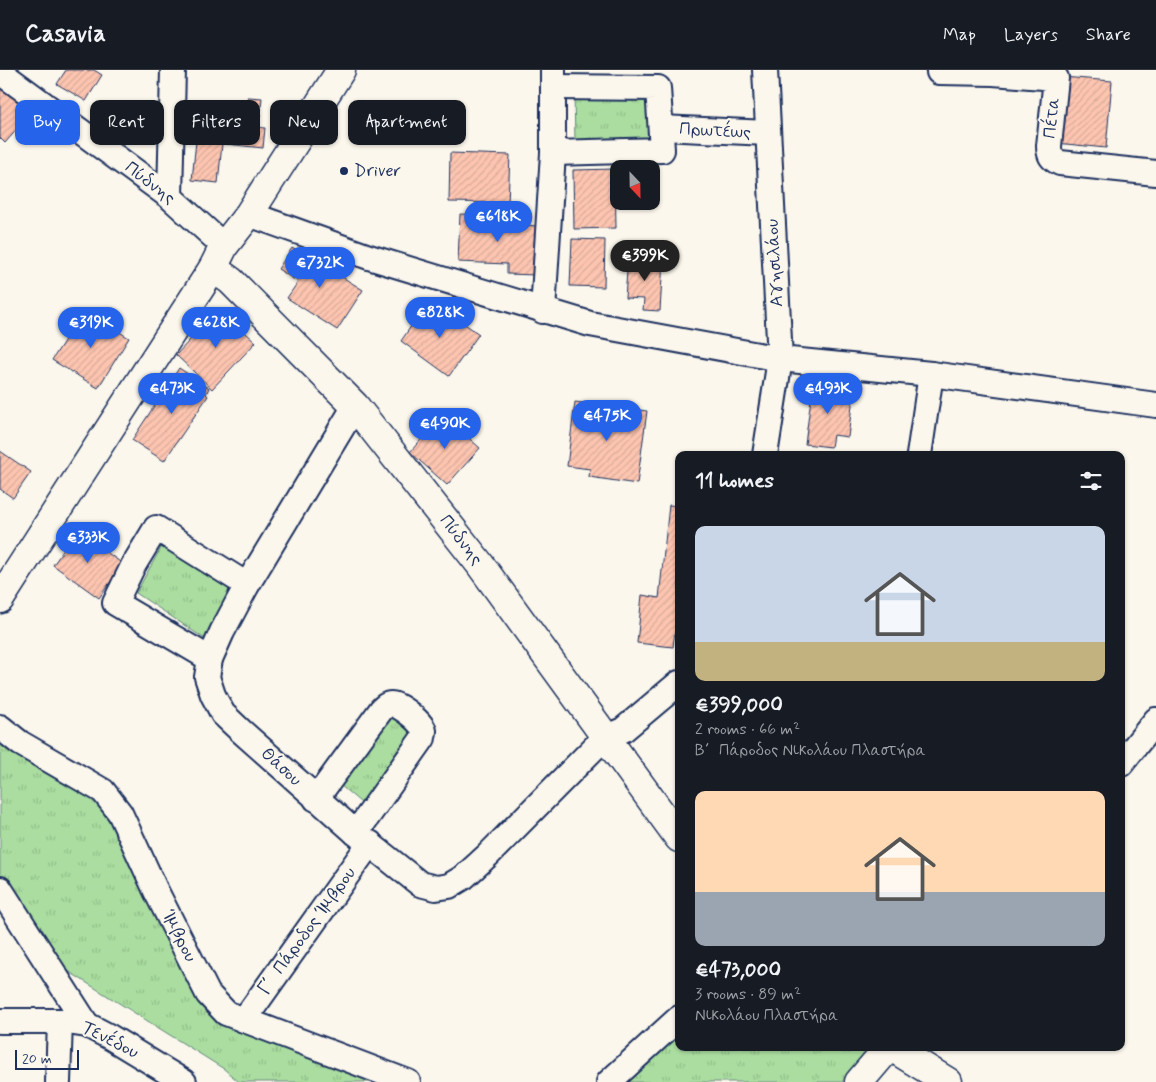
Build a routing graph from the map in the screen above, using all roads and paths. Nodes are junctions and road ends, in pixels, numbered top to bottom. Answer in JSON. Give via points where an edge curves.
{"nodes":[{"id":1,"x":173,"y":70,"type":"edge"},
{"id":2,"x":341,"y":70,"type":"edge"},
{"id":3,"x":766,"y":70,"type":"edge"},
{"id":4,"x":0,"y":72,"type":"edge"},
{"id":5,"x":939,"y":72,"type":"dead end"},
{"id":6,"x":993,"y":72,"type":"edge"},
{"id":7,"x":553,"y":79,"type":"edge"},
{"id":8,"x":661,"y":128,"type":"junction"},
{"id":9,"x":768,"y":133,"type":"junction"},
{"id":10,"x":553,"y":153,"type":"junction"},
{"id":11,"x":1156,"y":173,"type":"edge"},
{"id":12,"x":170,"y":197,"type":"junction"},
{"id":13,"x":249,"y":214,"type":"junction"},
{"id":14,"x":219,"y":257,"type":"junction"},
{"id":15,"x":544,"y":311,"type":"junction"},
{"id":16,"x":780,"y":359,"type":"junction"},
{"id":17,"x":931,"y":374,"type":"junction"},
{"id":18,"x":1156,"y":405,"type":"edge"},
{"id":19,"x":355,"y":406,"type":"junction"},
{"id":20,"x":766,"y":451,"type":"edge"},
{"id":21,"x":920,"y":451,"type":"edge"},
{"id":22,"x":247,"y":584,"type":"junction"},
{"id":23,"x":0,"y":599,"type":"edge"},
{"id":24,"x":210,"y":659,"type":"junction"},
{"id":25,"x":675,"y":685,"type":"edge"},
{"id":26,"x":0,"y":727,"type":"edge"},
{"id":27,"x":1140,"y":731,"type":"edge"},
{"id":28,"x":606,"y":737,"type":"junction"},
{"id":29,"x":1125,"y":757,"type":"edge"},
{"id":30,"x":316,"y":799,"type":"junction"},
{"id":31,"x":675,"y":832,"type":"edge"},
{"id":32,"x":363,"y":838,"type":"junction"},
{"id":33,"x":0,"y":889,"type":"edge"},
{"id":34,"x":244,"y":1020,"type":"junction"},
{"id":35,"x":60,"y":1021,"type":"junction"},
{"id":36,"x":0,"y":1022,"type":"edge"},
{"id":37,"x":675,"y":1022,"type":"edge"},
{"id":38,"x":87,"y":1025,"type":"junction"},
{"id":39,"x":885,"y":1051,"type":"edge"},
{"id":40,"x":898,"y":1051,"type":"edge"},
{"id":41,"x":58,"y":1082,"type":"edge"},
{"id":42,"x":184,"y":1082,"type":"edge"},
{"id":43,"x":408,"y":1082,"type":"edge"},
{"id":44,"x":608,"y":1082,"type":"edge"},
{"id":45,"x":859,"y":1082,"type":"edge"},
{"id":46,"x":948,"y":1082,"type":"edge"}],
"edges":[{"from":1,"to":12,"type":"street"},
{"from":2,"to":13,"type":"street"},
{"from":3,"to":9,"type":"street","name":"Αγησιλάου"},
{"from":4,"to":12,"type":"street","name":"Πύδνης"},
{"from":5,"to":6,"type":"street","name":"Πέτα"},
{"from":6,"to":11,"type":"street","name":"Πέτα","via":[[1056,78],[1049,146],[1050,156],[1060,163]]},
{"from":7,"to":8,"type":"street","via":[[658,88]]},
{"from":7,"to":10,"type":"street"},
{"from":8,"to":9,"type":"street","name":"Πρωτέως"},
{"from":8,"to":10,"type":"street","via":[[662,150]]},
{"from":9,"to":16,"type":"street","name":"Αγησιλάου"},
{"from":10,"to":15,"type":"street"},
{"from":12,"to":14,"type":"street","name":"Πύδνης"},
{"from":13,"to":14,"type":"street"},
{"from":13,"to":15,"type":"street","via":[[369,257]]},
{"from":14,"to":19,"type":"street","name":"Πύδνης","via":[[231,280]]},
{"from":14,"to":23,"type":"street"},
{"from":15,"to":16,"type":"street","via":[[590,324]]},
{"from":16,"to":17,"type":"street"},
{"from":16,"to":20,"type":"street","name":"Αγησιλάου"},
{"from":17,"to":18,"type":"street"},
{"from":17,"to":21,"type":"street"},
{"from":19,"to":22,"type":"street","name":"Θάσου"},
{"from":19,"to":28,"type":"street","name":"Πύδνης","via":[[479,564]]},
{"from":22,"to":24,"type":"street","name":"Θάσου"},
{"from":22,"to":24,"type":"street","via":[[156,528],[133,566],[115,603]]},
{"from":24,"to":30,"type":"street","name":"Θάσου","via":[[207,677],[223,714]]},
{"from":25,"to":28,"type":"street","via":[[623,730]]},
{"from":26,"to":34,"type":"street","name":"Ίμβρου","via":[[20,744],[103,791],[111,799],[208,994],[226,1013]]},
{"from":27,"to":29,"type":"street"},
{"from":28,"to":31,"type":"street","name":"Πύδνης"},
{"from":28,"to":32,"type":"street","name":"Θάσου","via":[[488,856],[450,886],[436,888],[420,884]]},
{"from":30,"to":32,"type":"street","name":"Θάσου"},
{"from":30,"to":32,"type":"street","name":"Γ΄ Πάροδος Ίμβρου","via":[[387,705],[399,706],[422,725],[423,738]]},
{"from":32,"to":34,"type":"street","name":"Γ΄ Πάροδος Ίμβρου"},
{"from":33,"to":38,"type":"street"},
{"from":34,"to":43,"type":"street","name":"Ίμβρου"},
{"from":35,"to":36,"type":"street","name":"Τενέδου"},
{"from":35,"to":38,"type":"street","name":"Τενέδου"},
{"from":35,"to":41,"type":"street"},
{"from":37,"to":44,"type":"street"},
{"from":38,"to":42,"type":"street","name":"Τενέδου"},
{"from":39,"to":45,"type":"street"},
{"from":40,"to":46,"type":"street"}]}
